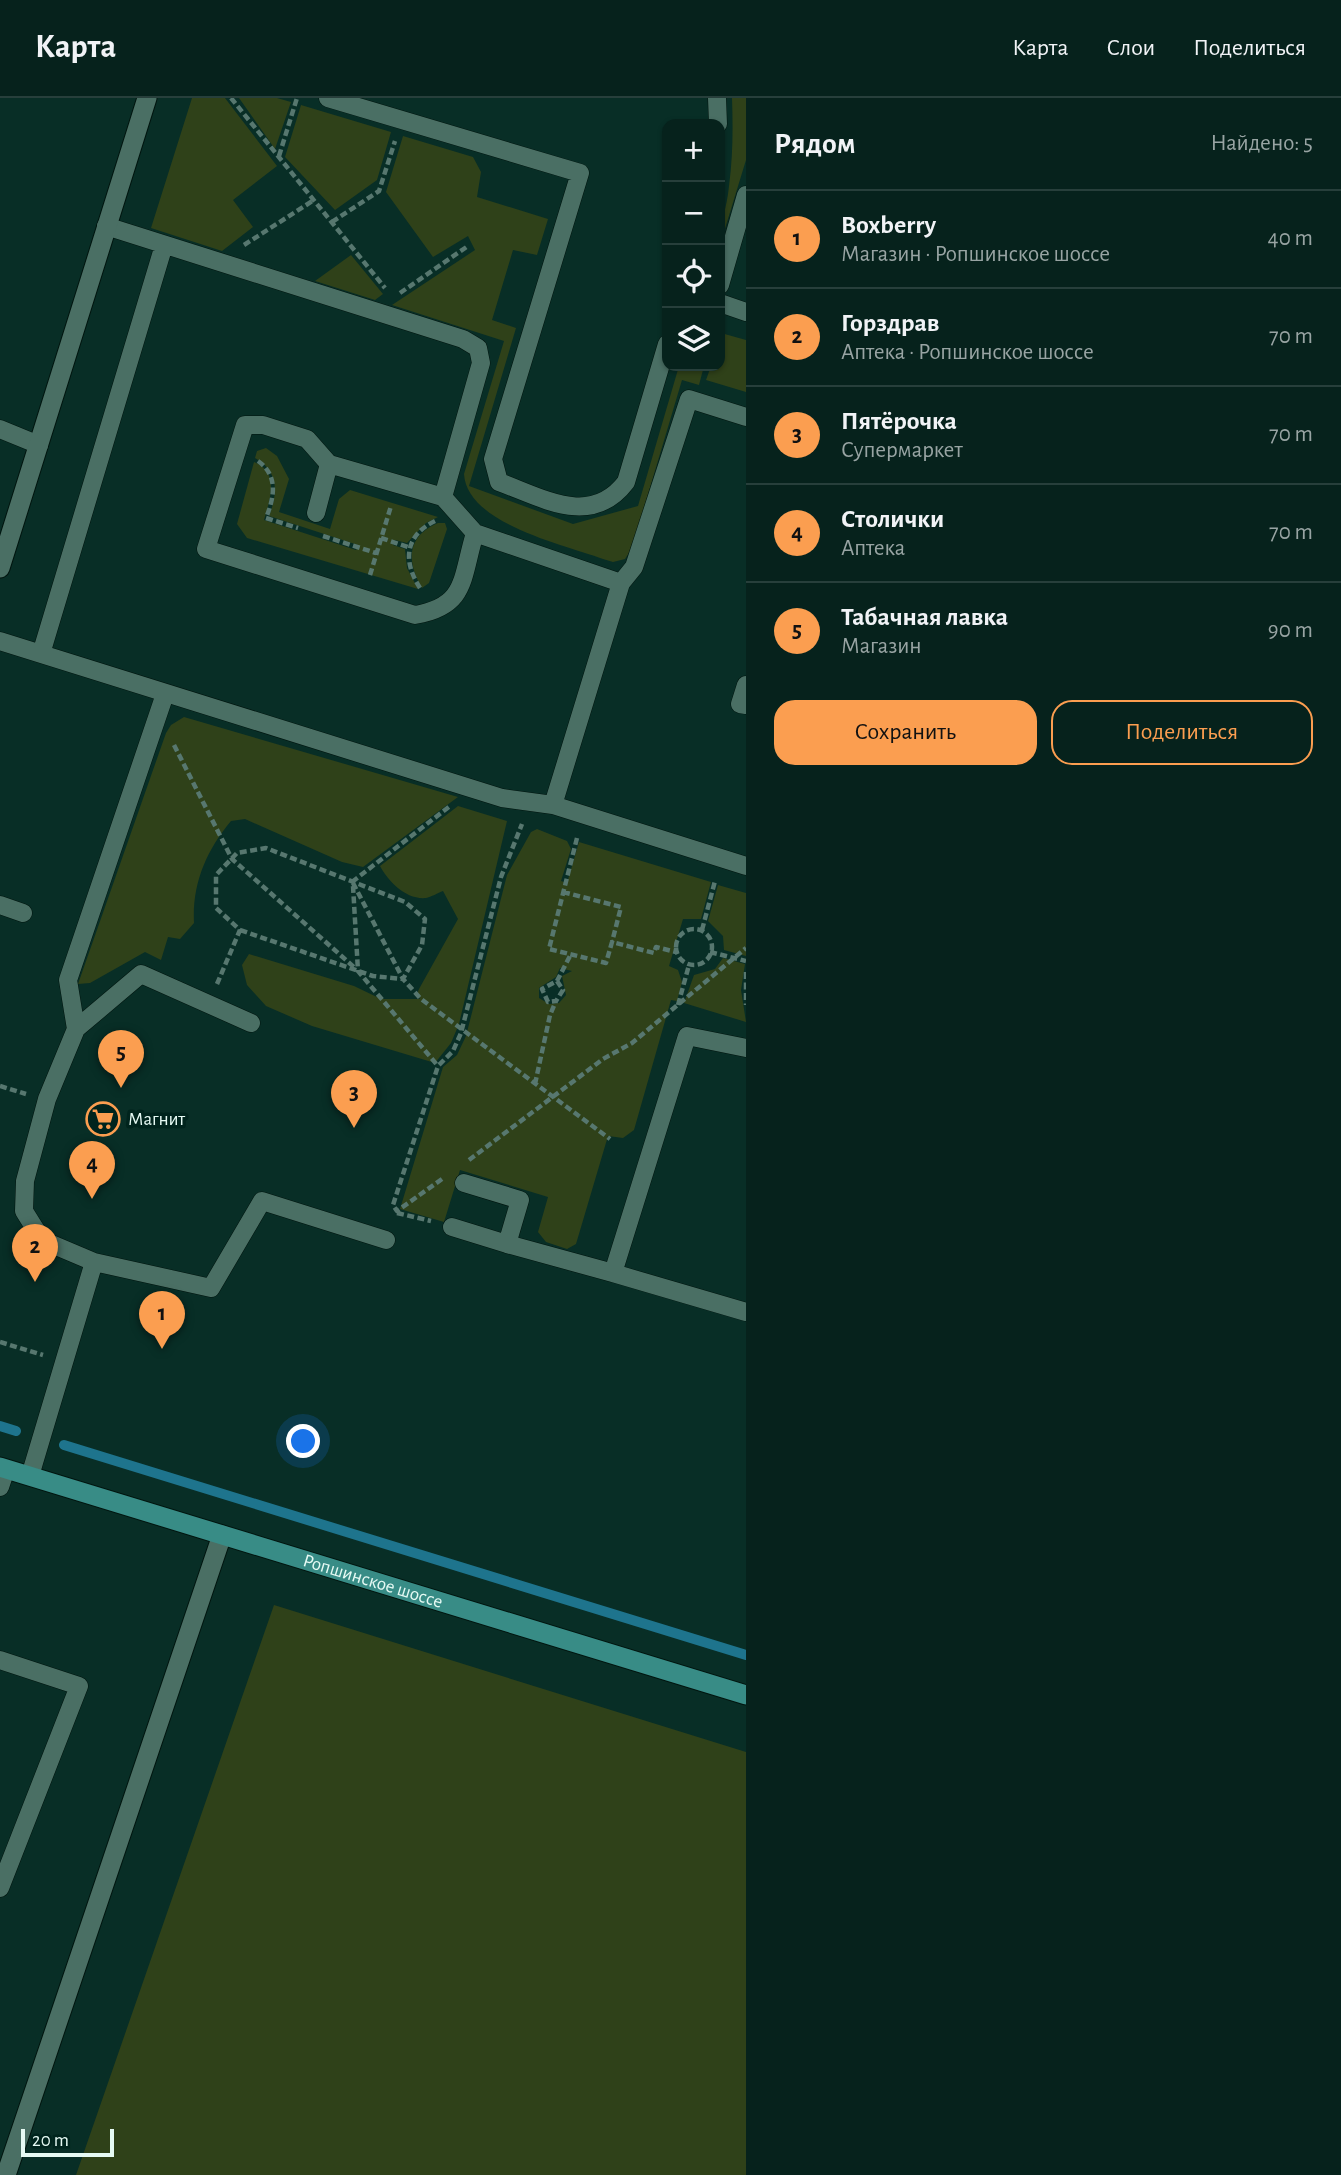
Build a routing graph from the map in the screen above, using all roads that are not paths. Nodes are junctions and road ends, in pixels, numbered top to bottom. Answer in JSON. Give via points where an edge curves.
{"nodes":[{"id":1,"x":147,"y":98,"type":"edge"},
{"id":2,"x":328,"y":98,"type":"edge"},
{"id":3,"x":717,"y":98,"type":"edge"},
{"id":4,"x":718,"y":119,"type":"edge"},
{"id":5,"x":746,"y":195,"type":"edge"},
{"id":6,"x":106,"y":226,"type":"junction"},
{"id":7,"x":164,"y":245,"type":"junction"},
{"id":8,"x":725,"y":268,"type":"edge"},
{"id":9,"x":725,"y":305,"type":"edge"},
{"id":10,"x":746,"y":312,"type":"edge"},
{"id":11,"x":662,"y":361,"type":"edge"},
{"id":12,"x":746,"y":417,"type":"edge"},
{"id":13,"x":0,"y":429,"type":"edge"},
{"id":14,"x":39,"y":444,"type":"junction"},
{"id":15,"x":329,"y":464,"type":"junction"},
{"id":16,"x":443,"y":497,"type":"junction"},
{"id":17,"x":316,"y":513,"type":"dead end"},
{"id":18,"x":475,"y":533,"type":"junction"},
{"id":19,"x":0,"y":568,"type":"edge"},
{"id":20,"x":621,"y":583,"type":"junction"},
{"id":21,"x":0,"y":641,"type":"edge"},
{"id":22,"x":41,"y":654,"type":"junction"},
{"id":23,"x":746,"y":685,"type":"edge"},
{"id":24,"x":166,"y":694,"type":"junction"},
{"id":25,"x":746,"y":705,"type":"edge"},
{"id":26,"x":553,"y":805,"type":"junction"},
{"id":27,"x":746,"y":866,"type":"edge"},
{"id":28,"x":0,"y":905,"type":"edge"},
{"id":29,"x":23,"y":913,"type":"dead end"},
{"id":30,"x":251,"y":1023,"type":"dead end"},
{"id":31,"x":75,"y":1029,"type":"junction"},
{"id":32,"x":746,"y":1048,"type":"edge"},
{"id":33,"x":457,"y":1175,"type":"road end"},
{"id":34,"x":452,"y":1227,"type":"dead end"},
{"id":35,"x":386,"y":1240,"type":"dead end"},
{"id":36,"x":507,"y":1244,"type":"junction"},
{"id":37,"x":94,"y":1262,"type":"junction"},
{"id":38,"x":613,"y":1273,"type":"junction"},
{"id":39,"x":746,"y":1312,"type":"edge"},
{"id":40,"x":2,"y":1475,"type":"edge"},
{"id":41,"x":30,"y":1476,"type":"junction"},
{"id":42,"x":222,"y":1535,"type":"junction"},
{"id":43,"x":0,"y":1660,"type":"edge"},
{"id":44,"x":746,"y":1695,"type":"edge"},
{"id":45,"x":0,"y":1888,"type":"edge"},
{"id":46,"x":6,"y":2175,"type":"edge"}],
"edges":[{"from":1,"to":6,"type":"street"},
{"from":2,"to":11,"type":"lane","via":[[580,173],[493,459],[499,482],[575,509],[613,498],[626,482]]},
{"from":3,"to":4,"type":"lane"},
{"from":5,"to":8,"type":"lane"},
{"from":6,"to":7,"type":"lane"},
{"from":6,"to":14,"type":"street"},
{"from":7,"to":16,"type":"lane","via":[[463,339],[478,348],[481,363]]},
{"from":7,"to":22,"type":"lane"},
{"from":9,"to":10,"type":"lane"},
{"from":12,"to":20,"type":"lane","via":[[689,399],[634,567]]},
{"from":13,"to":14,"type":"lane"},
{"from":14,"to":19,"type":"street"},
{"from":15,"to":16,"type":"lane"},
{"from":15,"to":17,"type":"lane"},
{"from":15,"to":18,"type":"lane","via":[[307,439],[263,425],[244,425],[206,550],[415,615],[440,611],[455,598]]},
{"from":16,"to":18,"type":"lane"},
{"from":18,"to":20,"type":"lane"},
{"from":20,"to":26,"type":"lane"},
{"from":21,"to":22,"type":"lane"},
{"from":22,"to":24,"type":"lane"},
{"from":23,"to":25,"type":"lane","via":[[740,704]]},
{"from":24,"to":26,"type":"lane","via":[[502,798]]},
{"from":24,"to":31,"type":"lane","via":[[68,980]]},
{"from":26,"to":27,"type":"lane"},
{"from":28,"to":29,"type":"lane"},
{"from":30,"to":31,"type":"lane","via":[[141,974]]},
{"from":31,"to":37,"type":"lane","via":[[47,1099],[25,1181],[24,1211],[42,1240]]},
{"from":32,"to":38,"type":"lane","via":[[687,1036]]},
{"from":33,"to":36,"type":"lane","via":[[520,1200]]},
{"from":34,"to":36,"type":"lane"},
{"from":35,"to":37,"type":"lane","via":[[262,1202],[211,1288]]},
{"from":36,"to":38,"type":"lane"},
{"from":37,"to":41,"type":"lane"},
{"from":38,"to":39,"type":"lane"},
{"from":40,"to":41,"type":"main road","name":"Ропшинское шоссе"},
{"from":41,"to":42,"type":"main road","name":"Ропшинское шоссе"},
{"from":42,"to":44,"type":"main road","name":"Ропшинское шоссе"},
{"from":42,"to":46,"type":"street"},
{"from":43,"to":45,"type":"lane","via":[[79,1686]]}]}
